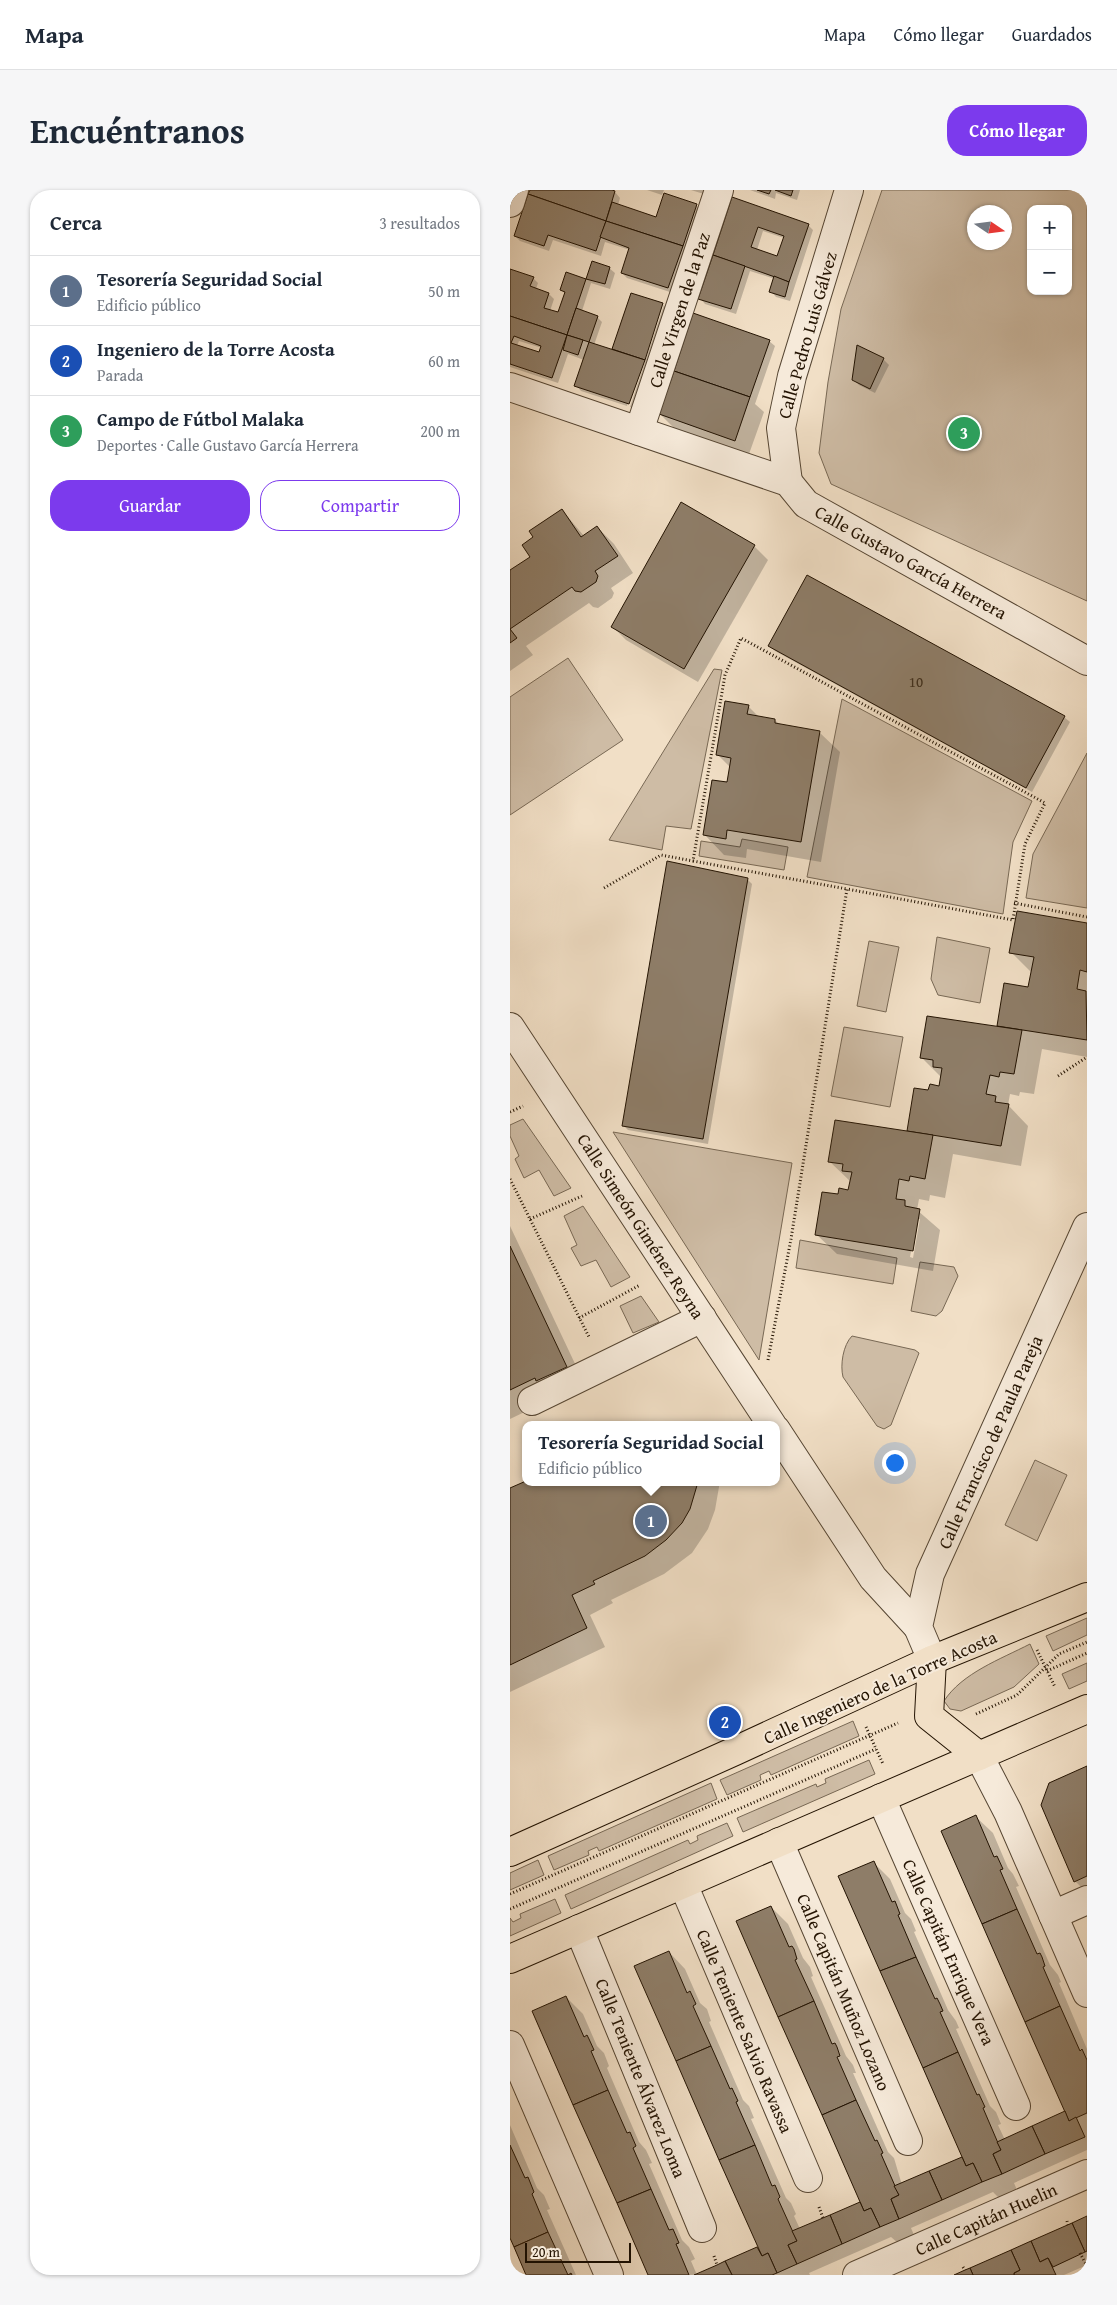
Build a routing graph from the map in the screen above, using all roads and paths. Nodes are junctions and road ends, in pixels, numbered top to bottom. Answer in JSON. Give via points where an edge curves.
{"nodes":[{"id":1,"x":514,"y":190,"type":"edge"},
{"id":2,"x":719,"y":190,"type":"edge"},
{"id":3,"x":850,"y":190,"type":"edge"},
{"id":4,"x":510,"y":203,"type":"edge"},
{"id":5,"x":510,"y":387,"type":"edge"},
{"id":6,"x":639,"y":431,"type":"junction"},
{"id":7,"x":788,"y":482,"type":"junction"},
{"id":8,"x":1087,"y":661,"type":"edge"},
{"id":9,"x":693,"y":861,"type":"junction"},
{"id":10,"x":604,"y":888,"type":"dead end"},
{"id":11,"x":847,"y":890,"type":"junction"},
{"id":12,"x":1014,"y":903,"type":"junction"},
{"id":13,"x":1087,"y":916,"type":"edge"},
{"id":14,"x":513,"y":1036,"type":"edge"},
{"id":15,"x":1087,"y":1057,"type":"edge"},
{"id":16,"x":1058,"y":1076,"type":"dead end"},
{"id":17,"x":517,"y":1109,"type":"dead end"},
{"id":18,"x":510,"y":1112,"type":"edge"},
{"id":19,"x":510,"y":1179,"type":"edge"},
{"id":20,"x":578,"y":1199,"type":"dead end"},
{"id":21,"x":530,"y":1219,"type":"junction"},
{"id":22,"x":1087,"y":1227,"type":"edge"},
{"id":23,"x":636,"y":1287,"type":"dead end"},
{"id":24,"x":579,"y":1318,"type":"junction"},
{"id":25,"x":702,"y":1318,"type":"junction"},
{"id":26,"x":590,"y":1338,"type":"dead end"},
{"id":27,"x":768,"y":1362,"type":"dead end"},
{"id":28,"x":532,"y":1401,"type":"dead end"},
{"id":29,"x":769,"y":1421,"type":"edge"},
{"id":30,"x":780,"y":1436,"type":"edge"},
{"id":31,"x":1087,"y":1597,"type":"edge"},
{"id":32,"x":918,"y":1628,"type":"junction"},
{"id":33,"x":1087,"y":1642,"type":"edge"},
{"id":34,"x":1034,"y":1643,"type":"dead end"},
{"id":35,"x":1087,"y":1653,"type":"edge"},
{"id":36,"x":932,"y":1660,"type":"junction"},
{"id":37,"x":1046,"y":1669,"type":"junction"},
{"id":38,"x":1058,"y":1693,"type":"dead end"},
{"id":39,"x":1087,"y":1709,"type":"edge"},
{"id":40,"x":864,"y":1723,"type":"dead end"},
{"id":41,"x":942,"y":1725,"type":"junction"},
{"id":42,"x":870,"y":1736,"type":"junction"},
{"id":43,"x":876,"y":1749,"type":"junction"},
{"id":44,"x":979,"y":1756,"type":"junction"},
{"id":45,"x":886,"y":1770,"type":"dead end"},
{"id":46,"x":881,"y":1798,"type":"junction"},
{"id":47,"x":779,"y":1842,"type":"junction"},
{"id":48,"x":510,"y":1852,"type":"edge"},
{"id":49,"x":683,"y":1884,"type":"junction"},
{"id":50,"x":510,"y":1894,"type":"edge"},
{"id":51,"x":1087,"y":1900,"type":"edge"},
{"id":52,"x":510,"y":1909,"type":"edge"},
{"id":53,"x":1053,"y":1915,"type":"junction"},
{"id":54,"x":580,"y":1929,"type":"junction"},
{"id":55,"x":510,"y":1959,"type":"edge"},
{"id":56,"x":1087,"y":1993,"type":"edge"},
{"id":57,"x":510,"y":2045,"type":"edge"},
{"id":58,"x":1016,"y":2106,"type":"dead end"},
{"id":59,"x":908,"y":2141,"type":"dead end"},
{"id":60,"x":1087,"y":2174,"type":"edge"},
{"id":61,"x":808,"y":2178,"type":"dead end"},
{"id":62,"x":702,"y":2228,"type":"dead end"},
{"id":63,"x":1080,"y":2253,"type":"dead end"},
{"id":64,"x":1087,"y":2266,"type":"edge"},
{"id":65,"x":609,"y":2275,"type":"edge"},
{"id":66,"x":857,"y":2275,"type":"edge"}],
"edges":[{"from":1,"to":4,"type":"street"},
{"from":2,"to":6,"type":"street","name":"Calle Virgen de la Paz"},
{"from":3,"to":7,"type":"street","name":"Calle Pedro Luis Gálvez","via":[[790,384],[781,428]]},
{"from":5,"to":6,"type":"street"},
{"from":6,"to":7,"type":"street"},
{"from":7,"to":8,"type":"street","name":"Calle Gustavo García Herrera","via":[[806,504]]},
{"from":9,"to":10,"type":"path","via":[[661,855]]},
{"from":9,"to":11,"type":"path"},
{"from":9,"to":12,"type":"path","via":[[724,675],[742,638],[1045,803],[1025,844]]},
{"from":11,"to":12,"type":"path","via":[[1013,920]]},
{"from":11,"to":27,"type":"path"},
{"from":12,"to":13,"type":"path"},
{"from":14,"to":25,"type":"street","name":"Calle Simeón Giménez Reyna"},
{"from":15,"to":16,"type":"path"},
{"from":17,"to":18,"type":"path"},
{"from":19,"to":21,"type":"path"},
{"from":20,"to":21,"type":"path"},
{"from":21,"to":24,"type":"path"},
{"from":22,"to":32,"type":"street","name":"Calle Francisco de Paula Pareja","via":[[930,1574]]},
{"from":23,"to":24,"type":"path"},
{"from":24,"to":26,"type":"path"},
{"from":25,"to":28,"type":"street"},
{"from":25,"to":29,"type":"street","name":"Calle Simeón Giménez Reyna"},
{"from":30,"to":32,"type":"street","via":[[873,1578]]},
{"from":31,"to":36,"type":"main road","name":"Calle Ingeniero de la Torre Acosta"},
{"from":32,"to":36,"type":"street"},
{"from":33,"to":37,"type":"path","via":[[1059,1654]]},
{"from":34,"to":37,"type":"path"},
{"from":35,"to":37,"type":"path"},
{"from":36,"to":41,"type":"main road","via":[[930,1716]]},
{"from":36,"to":48,"type":"main road","name":"Calle Ingeniero de la Torre Acosta"},
{"from":37,"to":38,"type":"path"},
{"from":37,"to":41,"type":"path","via":[[1017,1695],[959,1722]]},
{"from":39,"to":44,"type":"main road"},
{"from":40,"to":42,"type":"path"},
{"from":41,"to":42,"type":"path","via":[[905,1720]]},
{"from":41,"to":44,"type":"main road"},
{"from":42,"to":43,"type":"path"},
{"from":42,"to":50,"type":"path"},
{"from":43,"to":45,"type":"path"},
{"from":43,"to":52,"type":"path"},
{"from":44,"to":46,"type":"main road"},
{"from":44,"to":53,"type":"street","via":[[1008,1812]]},
{"from":46,"to":47,"type":"main road"},
{"from":46,"to":58,"type":"street","name":"Calle Capitán Enrique Vera"},
{"from":47,"to":49,"type":"main road"},
{"from":47,"to":59,"type":"street","name":"Calle Capitán Muñoz Lozano"},
{"from":49,"to":54,"type":"main road"},
{"from":49,"to":61,"type":"street","name":"Calle Teniente Salvio Ravassa"},
{"from":51,"to":53,"type":"street"},
{"from":53,"to":56,"type":"street"},
{"from":54,"to":55,"type":"main road"},
{"from":54,"to":62,"type":"street","name":"Calle Teniente Álvarez Loma"},
{"from":57,"to":65,"type":"street"},
{"from":60,"to":66,"type":"street","name":"Calle Capitán Huelin"},
{"from":63,"to":64,"type":"path"}]}
